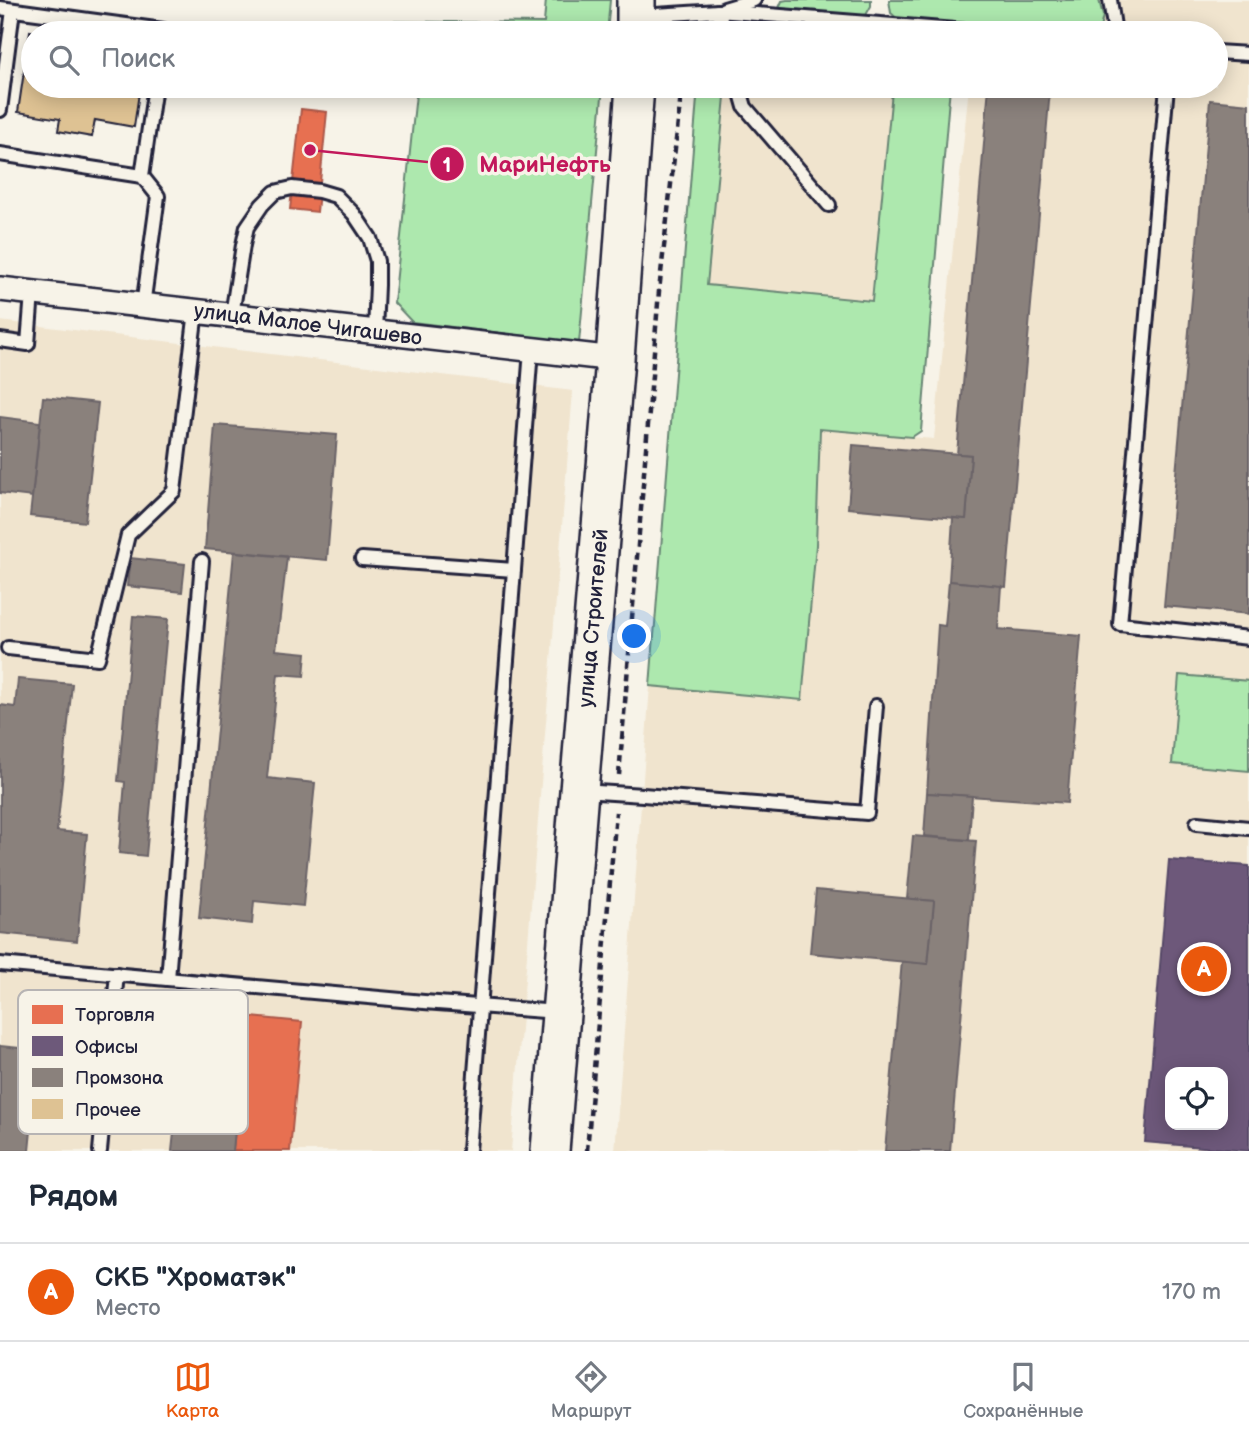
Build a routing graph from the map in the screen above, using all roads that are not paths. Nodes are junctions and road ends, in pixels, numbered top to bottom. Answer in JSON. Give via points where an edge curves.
{"nodes":[{"id":1,"x":754,"y":0,"type":"edge"},
{"id":2,"x":1110,"y":0,"type":"edge"},
{"id":3,"x":7,"y":9,"type":"edge"},
{"id":4,"x":718,"y":11,"type":"junction"},
{"id":5,"x":636,"y":17,"type":"edge"},
{"id":6,"x":96,"y":21,"type":"edge"},
{"id":7,"x":721,"y":21,"type":"edge"},
{"id":8,"x":843,"y":21,"type":"edge"},
{"id":9,"x":1113,"y":21,"type":"edge"},
{"id":10,"x":1228,"y":52,"type":"edge"},
{"id":11,"x":1249,"y":54,"type":"edge"},
{"id":12,"x":153,"y":98,"type":"edge"},
{"id":13,"x":634,"y":98,"type":"edge"},
{"id":14,"x":742,"y":98,"type":"edge"},
{"id":15,"x":1166,"y":98,"type":"edge"},
{"id":16,"x":0,"y":110,"type":"edge"},
{"id":17,"x":0,"y":154,"type":"edge"},
{"id":18,"x":142,"y":176,"type":"junction"},
{"id":19,"x":829,"y":205,"type":"dead end"},
{"id":20,"x":0,"y":289,"type":"edge"},
{"id":21,"x":32,"y":293,"type":"junction"},
{"id":22,"x":143,"y":306,"type":"junction"},
{"id":23,"x":196,"y":312,"type":"junction"},
{"id":24,"x":232,"y":315,"type":"junction"},
{"id":25,"x":374,"y":332,"type":"junction"},
{"id":26,"x":0,"y":340,"type":"edge"},
{"id":27,"x":531,"y":350,"type":"junction"},
{"id":28,"x":615,"y":359,"type":"junction"},
{"id":29,"x":362,"y":559,"type":"dead end"},
{"id":30,"x":202,"y":561,"type":"dead end"},
{"id":31,"x":514,"y":570,"type":"junction"},
{"id":32,"x":1249,"y":638,"type":"edge"},
{"id":33,"x":8,"y":648,"type":"dead end"},
{"id":34,"x":876,"y":706,"type":"dead end"},
{"id":35,"x":579,"y":791,"type":"junction"},
{"id":36,"x":1197,"y":823,"type":"dead end"},
{"id":37,"x":1249,"y":828,"type":"edge"},
{"id":38,"x":0,"y":964,"type":"edge"},
{"id":39,"x":117,"y":974,"type":"junction"},
{"id":40,"x":168,"y":979,"type":"junction"},
{"id":41,"x":115,"y":990,"type":"edge"},
{"id":42,"x":480,"y":1007,"type":"junction"},
{"id":43,"x":561,"y":1012,"type":"junction"},
{"id":44,"x":469,"y":1151,"type":"edge"},
{"id":45,"x":550,"y":1151,"type":"edge"}],
"edges":[{"from":1,"to":4,"type":"lane"},
{"from":2,"to":9,"type":"lane"},
{"from":3,"to":6,"type":"lane"},
{"from":3,"to":16,"type":"lane"},
{"from":4,"to":5,"type":"lane"},
{"from":4,"to":7,"type":"lane"},
{"from":4,"to":8,"type":"lane"},
{"from":10,"to":11,"type":"lane"},
{"from":12,"to":18,"type":"lane"},
{"from":13,"to":28,"type":"main road","name":"улица Строителей"},
{"from":14,"to":19,"type":"lane","via":[[745,107]]},
{"from":15,"to":32,"type":"lane","via":[[1120,624]]},
{"from":17,"to":18,"type":"lane"},
{"from":18,"to":22,"type":"lane","via":[[158,196]]},
{"from":20,"to":21,"type":"street","name":"улица Малое Чигашево"},
{"from":21,"to":22,"type":"street","name":"улица Малое Чигашево"},
{"from":21,"to":26,"type":"lane","via":[[28,344]]},
{"from":22,"to":23,"type":"street","name":"улица Малое Чигашево"},
{"from":23,"to":24,"type":"street","name":"улица Малое Чигашево"},
{"from":23,"to":33,"type":"lane","via":[[174,491],[128,535],[98,658]]},
{"from":24,"to":25,"type":"street","name":"улица Малое Чигашево"},
{"from":24,"to":25,"type":"lane","via":[[247,227],[262,205],[275,192],[292,188],[319,191],[337,195],[370,238],[377,261]]},
{"from":25,"to":27,"type":"street","name":"улица Малое Чигашево"},
{"from":27,"to":28,"type":"street","name":"улица Малое Чигашево"},
{"from":27,"to":31,"type":"lane"},
{"from":28,"to":35,"type":"main road","name":"улица Строителей"},
{"from":29,"to":31,"type":"lane"},
{"from":30,"to":40,"type":"lane"},
{"from":31,"to":42,"type":"lane"},
{"from":34,"to":35,"type":"lane","via":[[867,813]]},
{"from":35,"to":43,"type":"main road","name":"улица Строителей"},
{"from":36,"to":37,"type":"lane"},
{"from":38,"to":39,"type":"lane"},
{"from":39,"to":40,"type":"lane"},
{"from":39,"to":41,"type":"lane"},
{"from":40,"to":42,"type":"lane"},
{"from":42,"to":43,"type":"lane"},
{"from":42,"to":44,"type":"lane"},
{"from":43,"to":45,"type":"main road","name":"улица Строителей"}]}
